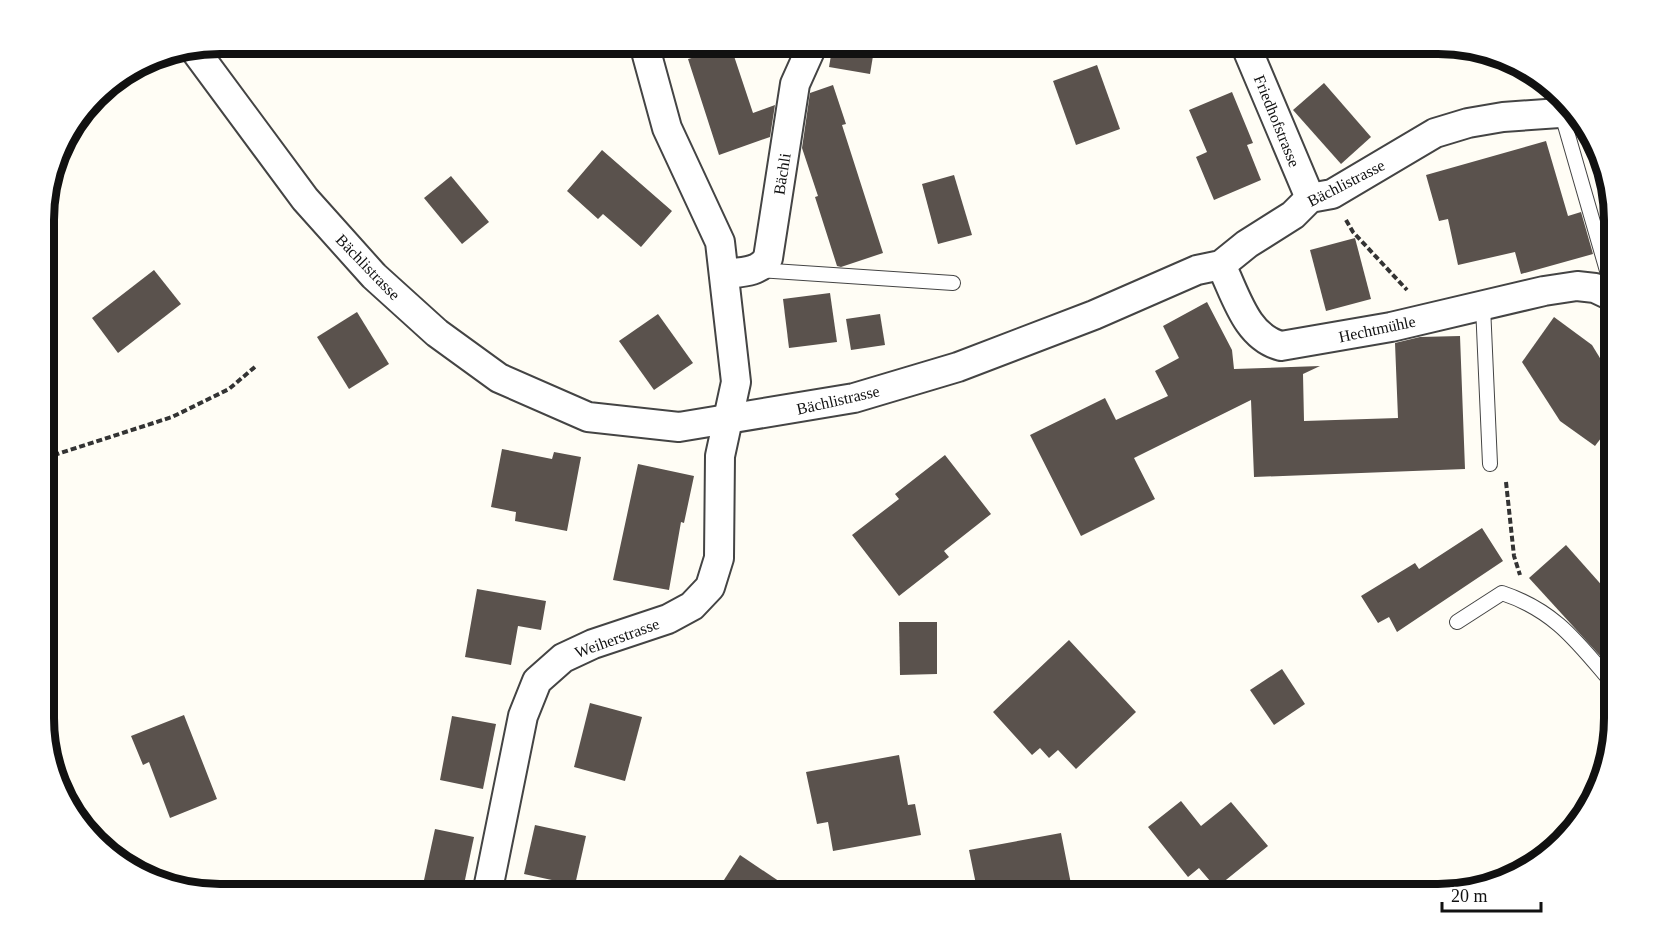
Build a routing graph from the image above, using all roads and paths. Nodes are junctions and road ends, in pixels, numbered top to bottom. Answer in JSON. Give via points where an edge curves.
{"nodes":[{"id":1,"x":647,"y":54,"type":"edge"},
{"id":2,"x":808,"y":54,"type":"edge"},
{"id":3,"x":1250,"y":54,"type":"edge"},
{"id":4,"x":199,"y":55,"type":"edge"},
{"id":5,"x":1561,"y":110,"type":"edge"},
{"id":6,"x":1567,"y":116,"type":"edge"},
{"id":7,"x":1321,"y":196,"type":"junction"},
{"id":8,"x":1604,"y":261,"type":"edge"},
{"id":9,"x":1221,"y":265,"type":"junction"},
{"id":10,"x":753,"y":270,"type":"junction"},
{"id":11,"x":724,"y":274,"type":"junction"},
{"id":12,"x":953,"y":283,"type":"dead end"},
{"id":13,"x":1604,"y":292,"type":"edge"},
{"id":14,"x":1483,"y":306,"type":"junction"},
{"id":15,"x":1446,"y":314,"type":"junction"},
{"id":16,"x":256,"y":366,"type":"dead end"},
{"id":17,"x":728,"y":421,"type":"junction"},
{"id":18,"x":54,"y":455,"type":"edge"},
{"id":19,"x":1491,"y":464,"type":"joint"},
{"id":20,"x":1527,"y":602,"type":"junction"},
{"id":21,"x":1457,"y":622,"type":"dead end"},
{"id":22,"x":1604,"y":673,"type":"edge"},
{"id":23,"x":489,"y":884,"type":"edge"}],
"edges":[{"from":1,"to":11,"type":"street","via":[[667,128],[720,242]]},
{"from":2,"to":10,"type":"street","name":"Bächli","via":[[795,84],[768,258]]},
{"from":3,"to":7,"type":"street","name":"Friedhofstrasse"},
{"from":4,"to":17,"type":"street","name":"Bächlistrasse","via":[[305,199],[374,276],[437,333],[499,378],[588,417],[679,427]]},
{"from":5,"to":7,"type":"street","name":"Bächlistrasse","via":[[1491,119],[1435,133]]},
{"from":6,"to":8,"type":"lane","via":[[1565,125]]},
{"from":7,"to":9,"type":"street","name":"Bächlistrasse"},
{"from":7,"to":15,"type":"path","via":[[1417,300]]},
{"from":9,"to":15,"type":"street","name":"Hechtmühle","via":[[1252,330],[1271,344],[1281,346]]},
{"from":9,"to":17,"type":"street","name":"Bächlistrasse","via":[[1197,270],[958,367],[854,398]]},
{"from":10,"to":11,"type":"street"},
{"from":10,"to":12,"type":"lane"},
{"from":11,"to":17,"type":"street","via":[[736,382]]},
{"from":13,"to":14,"type":"street","name":"Hechtmühle","via":[[1577,286]]},
{"from":14,"to":15,"type":"street","name":"Hechtmühle"},
{"from":14,"to":19,"type":"lane"},
{"from":16,"to":18,"type":"path","via":[[229,389],[172,417]]},
{"from":17,"to":23,"type":"street","name":"Weiherstrasse","via":[[720,456],[719,558],[710,587],[692,606],[668,619],[563,658],[537,681],[522,716]]},
{"from":19,"to":20,"type":"path","via":[[1506,482],[1514,556]]},
{"from":20,"to":21,"type":"lane","via":[[1502,593]]},
{"from":20,"to":22,"type":"lane","via":[[1565,627]]}]}
